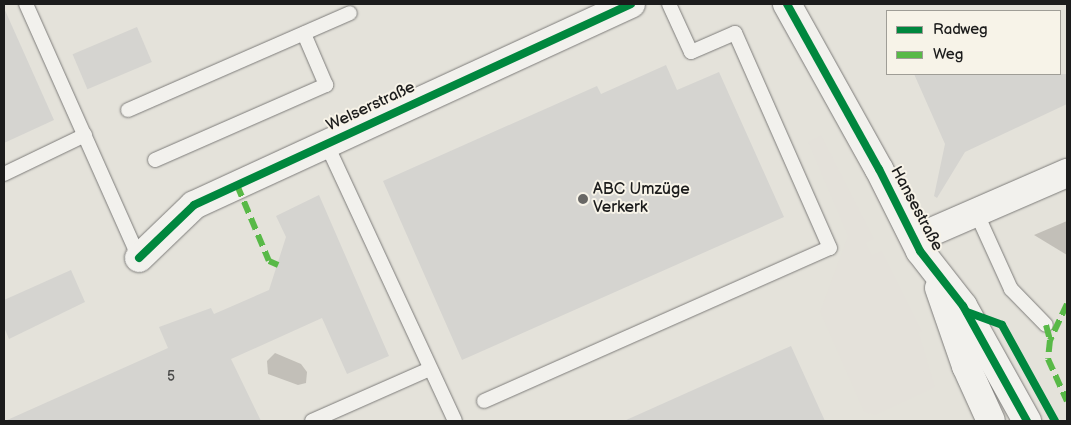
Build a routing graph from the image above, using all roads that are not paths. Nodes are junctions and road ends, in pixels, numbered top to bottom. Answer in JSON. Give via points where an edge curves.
{"nodes":[{"id":1,"x":26,"y":4,"type":"edge"},
{"id":2,"x":631,"y":4,"type":"edge"},
{"id":3,"x":669,"y":4,"type":"edge"},
{"id":4,"x":787,"y":4,"type":"edge"},
{"id":5,"x":350,"y":13,"type":"dead end"},
{"id":6,"x":304,"y":34,"type":"junction"},
{"id":7,"x":128,"y":110,"type":"dead end"},
{"id":8,"x":86,"y":135,"type":"junction"},
{"id":9,"x":326,"y":143,"type":"junction"},
{"id":10,"x":155,"y":160,"type":"dead end"},
{"id":11,"x":1067,"y":173,"type":"edge"},
{"id":12,"x":4,"y":174,"type":"edge"},
{"id":13,"x":976,"y":212,"type":"junction"},
{"id":14,"x":915,"y":239,"type":"junction"},
{"id":15,"x":139,"y":258,"type":"joint"},
{"id":16,"x":932,"y":267,"type":"junction"},
{"id":17,"x":1046,"y":325,"type":"dead end"},
{"id":18,"x":430,"y":369,"type":"junction"},
{"id":19,"x":484,"y":401,"type":"dead end"},
{"id":20,"x":312,"y":421,"type":"edge"},
{"id":21,"x":455,"y":421,"type":"edge"},
{"id":22,"x":991,"y":421,"type":"edge"},
{"id":23,"x":1027,"y":421,"type":"edge"}],
"edges":[{"from":1,"to":8,"type":"lane"},
{"from":2,"to":9,"type":"street","name":"Welserstraße"},
{"from":3,"to":19,"type":"lane","via":[[691,52],[735,33],[830,248]]},
{"from":4,"to":14,"type":"street","name":"Hansestraße"},
{"from":5,"to":6,"type":"lane"},
{"from":6,"to":7,"type":"lane"},
{"from":6,"to":10,"type":"lane","via":[[326,85]]},
{"from":8,"to":12,"type":"lane"},
{"from":8,"to":15,"type":"lane"},
{"from":9,"to":15,"type":"street","name":"Welserstraße","via":[[194,204]]},
{"from":9,"to":18,"type":"lane"},
{"from":11,"to":13,"type":"street","name":"Hansestraße"},
{"from":13,"to":14,"type":"street","name":"Hansestraße"},
{"from":13,"to":17,"type":"lane","via":[[1011,289]]},
{"from":14,"to":16,"type":"street","name":"Hansestraße"},
{"from":16,"to":22,"type":"street","name":"Hansestraße","via":[[966,366]]},
{"from":16,"to":23,"type":"street","name":"Hansestraße","via":[[963,306]]},
{"from":18,"to":20,"type":"lane"},
{"from":18,"to":21,"type":"lane"}]}
